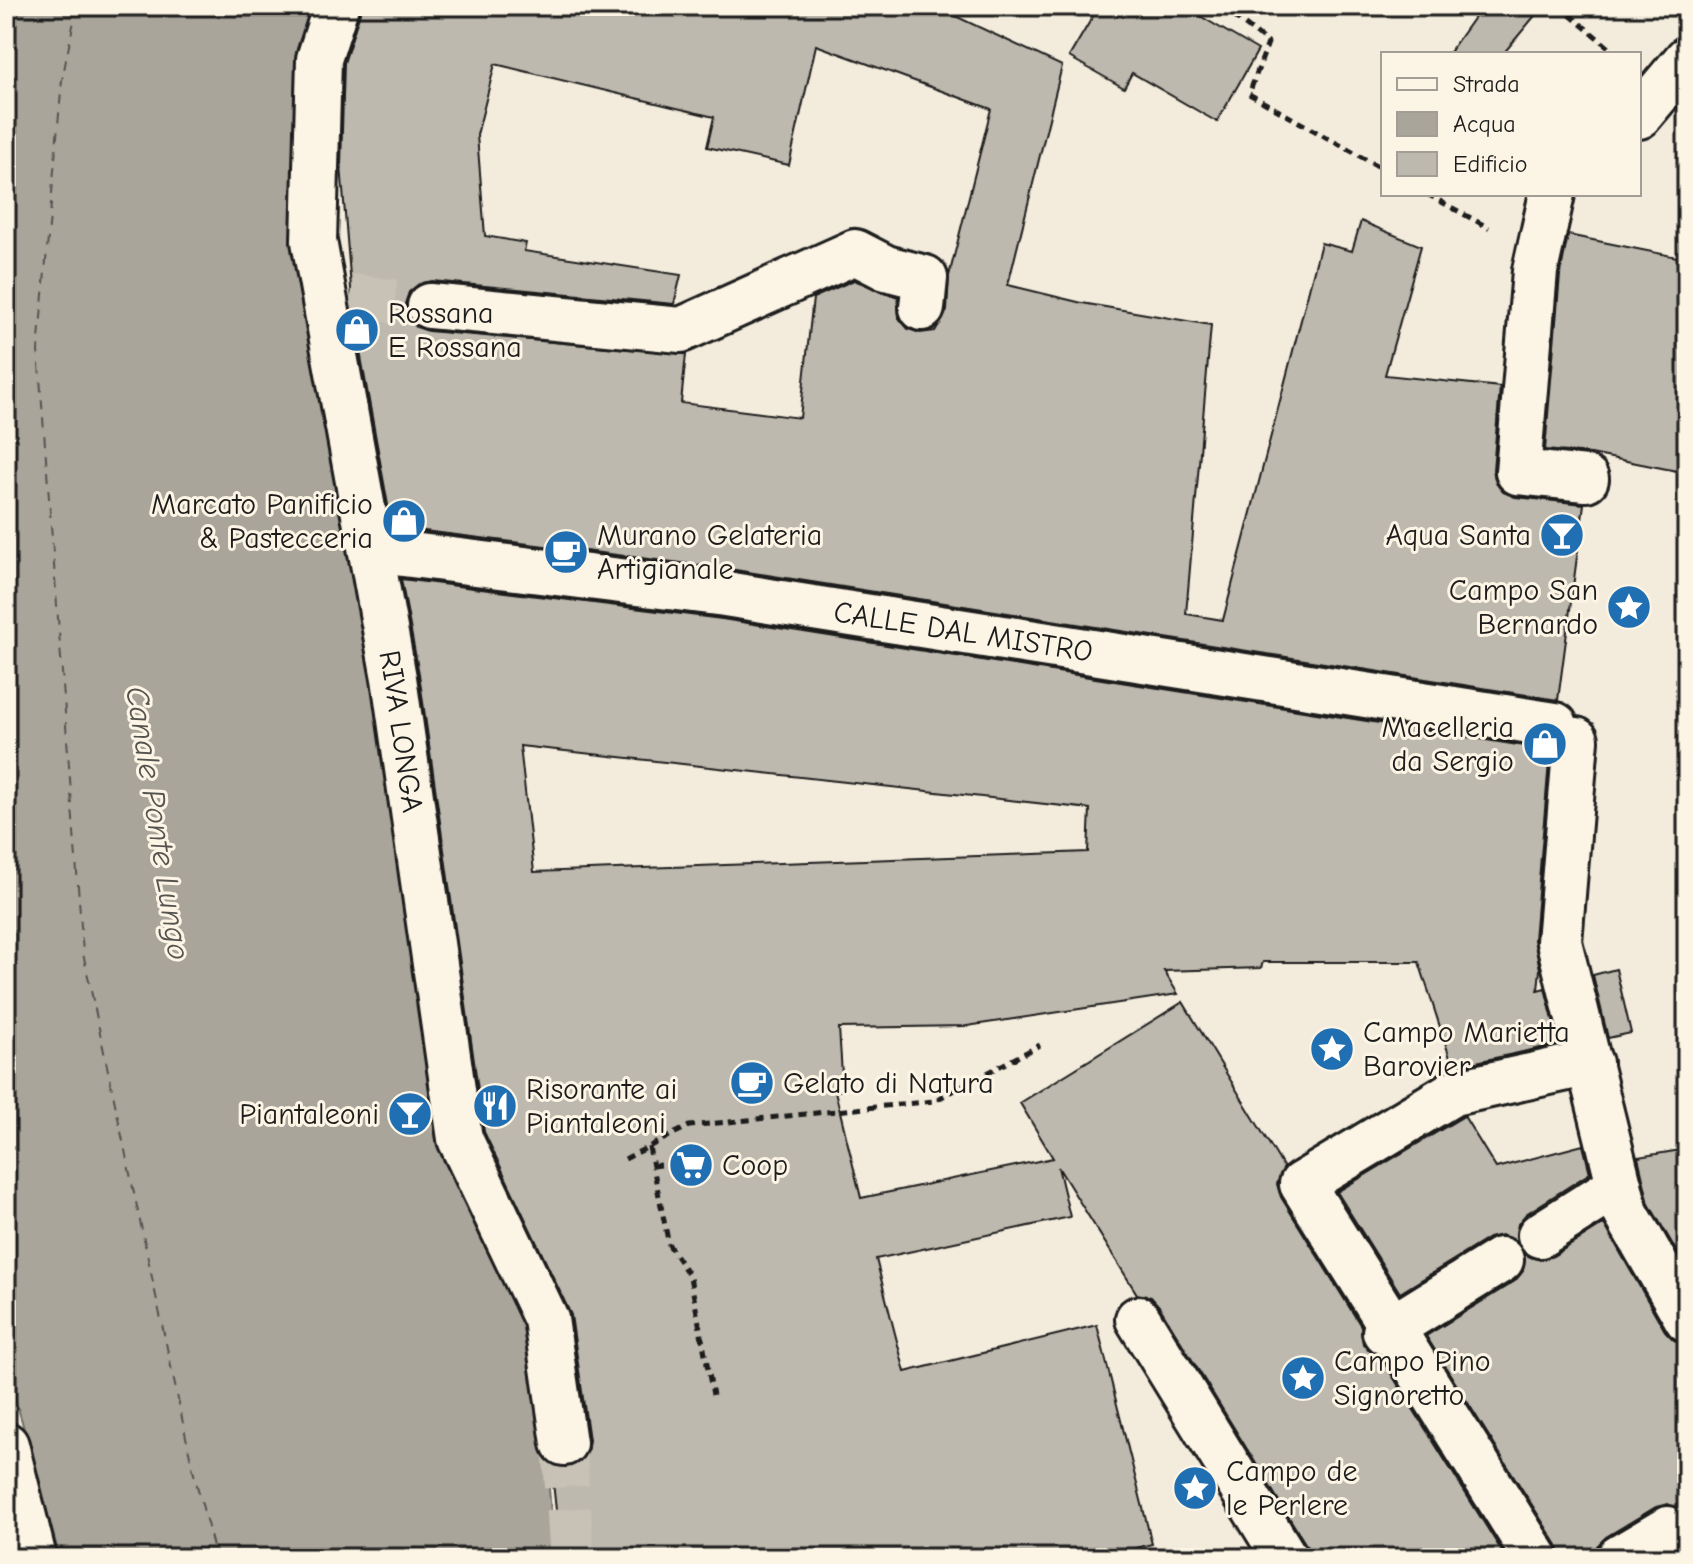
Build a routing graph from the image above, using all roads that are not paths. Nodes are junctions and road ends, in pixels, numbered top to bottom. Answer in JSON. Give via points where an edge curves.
{"nodes":[{"id":1,"x":336,"y":6,"type":"edge"},
{"id":2,"x":1687,"y":59,"type":"edge"},
{"id":3,"x":1641,"y":114,"type":"edge"},
{"id":4,"x":1552,"y":196,"type":"edge"},
{"id":5,"x":430,"y":306,"type":"tunnel mouth"},
{"id":6,"x":922,"y":308,"type":"dead end"},
{"id":7,"x":1586,"y":479,"type":"dead end"},
{"id":8,"x":371,"y":550,"type":"junction"},
{"id":9,"x":1590,"y":1063,"type":"junction"},
{"id":10,"x":1619,"y":1185,"type":"junction"},
{"id":11,"x":1540,"y":1235,"type":"dead end"},
{"id":12,"x":1501,"y":1260,"type":"dead end"},
{"id":13,"x":1138,"y":1319,"type":"dead end"},
{"id":14,"x":1687,"y":1319,"type":"edge"},
{"id":15,"x":1389,"y":1329,"type":"junction"},
{"id":16,"x":564,"y":1443,"type":"tunnel mouth"},
{"id":17,"x":6,"y":1445,"type":"edge"},
{"id":18,"x":1668,"y":1529,"type":"dead end"},
{"id":19,"x":34,"y":1558,"type":"edge"},
{"id":20,"x":1285,"y":1558,"type":"edge"},
{"id":21,"x":1536,"y":1558,"type":"edge"},
{"id":22,"x":1619,"y":1558,"type":"edge"}],
"edges":[{"from":1,"to":8,"type":"street","name":"RIVA LONGA","via":[[319,59],[314,241],[337,295]]},
{"from":2,"to":3,"type":"street"},
{"from":4,"to":7,"type":"street","via":[[1538,256],[1518,472]]},
{"from":5,"to":6,"type":"street","via":[[681,330],[855,252],[886,268],[925,278]]},
{"from":8,"to":9,"type":"street","name":"CALLE DAL MISTRO","via":[[725,594],[1565,732],[1559,942]]},
{"from":8,"to":16,"type":"street","name":"RIVA LONGA","via":[[460,1139],[546,1319]]},
{"from":9,"to":10,"type":"street"},
{"from":9,"to":15,"type":"street","via":[[1453,1093],[1302,1184]]},
{"from":10,"to":11,"type":"street"},
{"from":10,"to":14,"type":"street","via":[[1626,1213]]},
{"from":12,"to":15,"type":"street"},
{"from":13,"to":20,"type":"street","via":[[1214,1429]]},
{"from":15,"to":21,"type":"street"},
{"from":17,"to":19,"type":"street"},
{"from":18,"to":22,"type":"street"}]}
